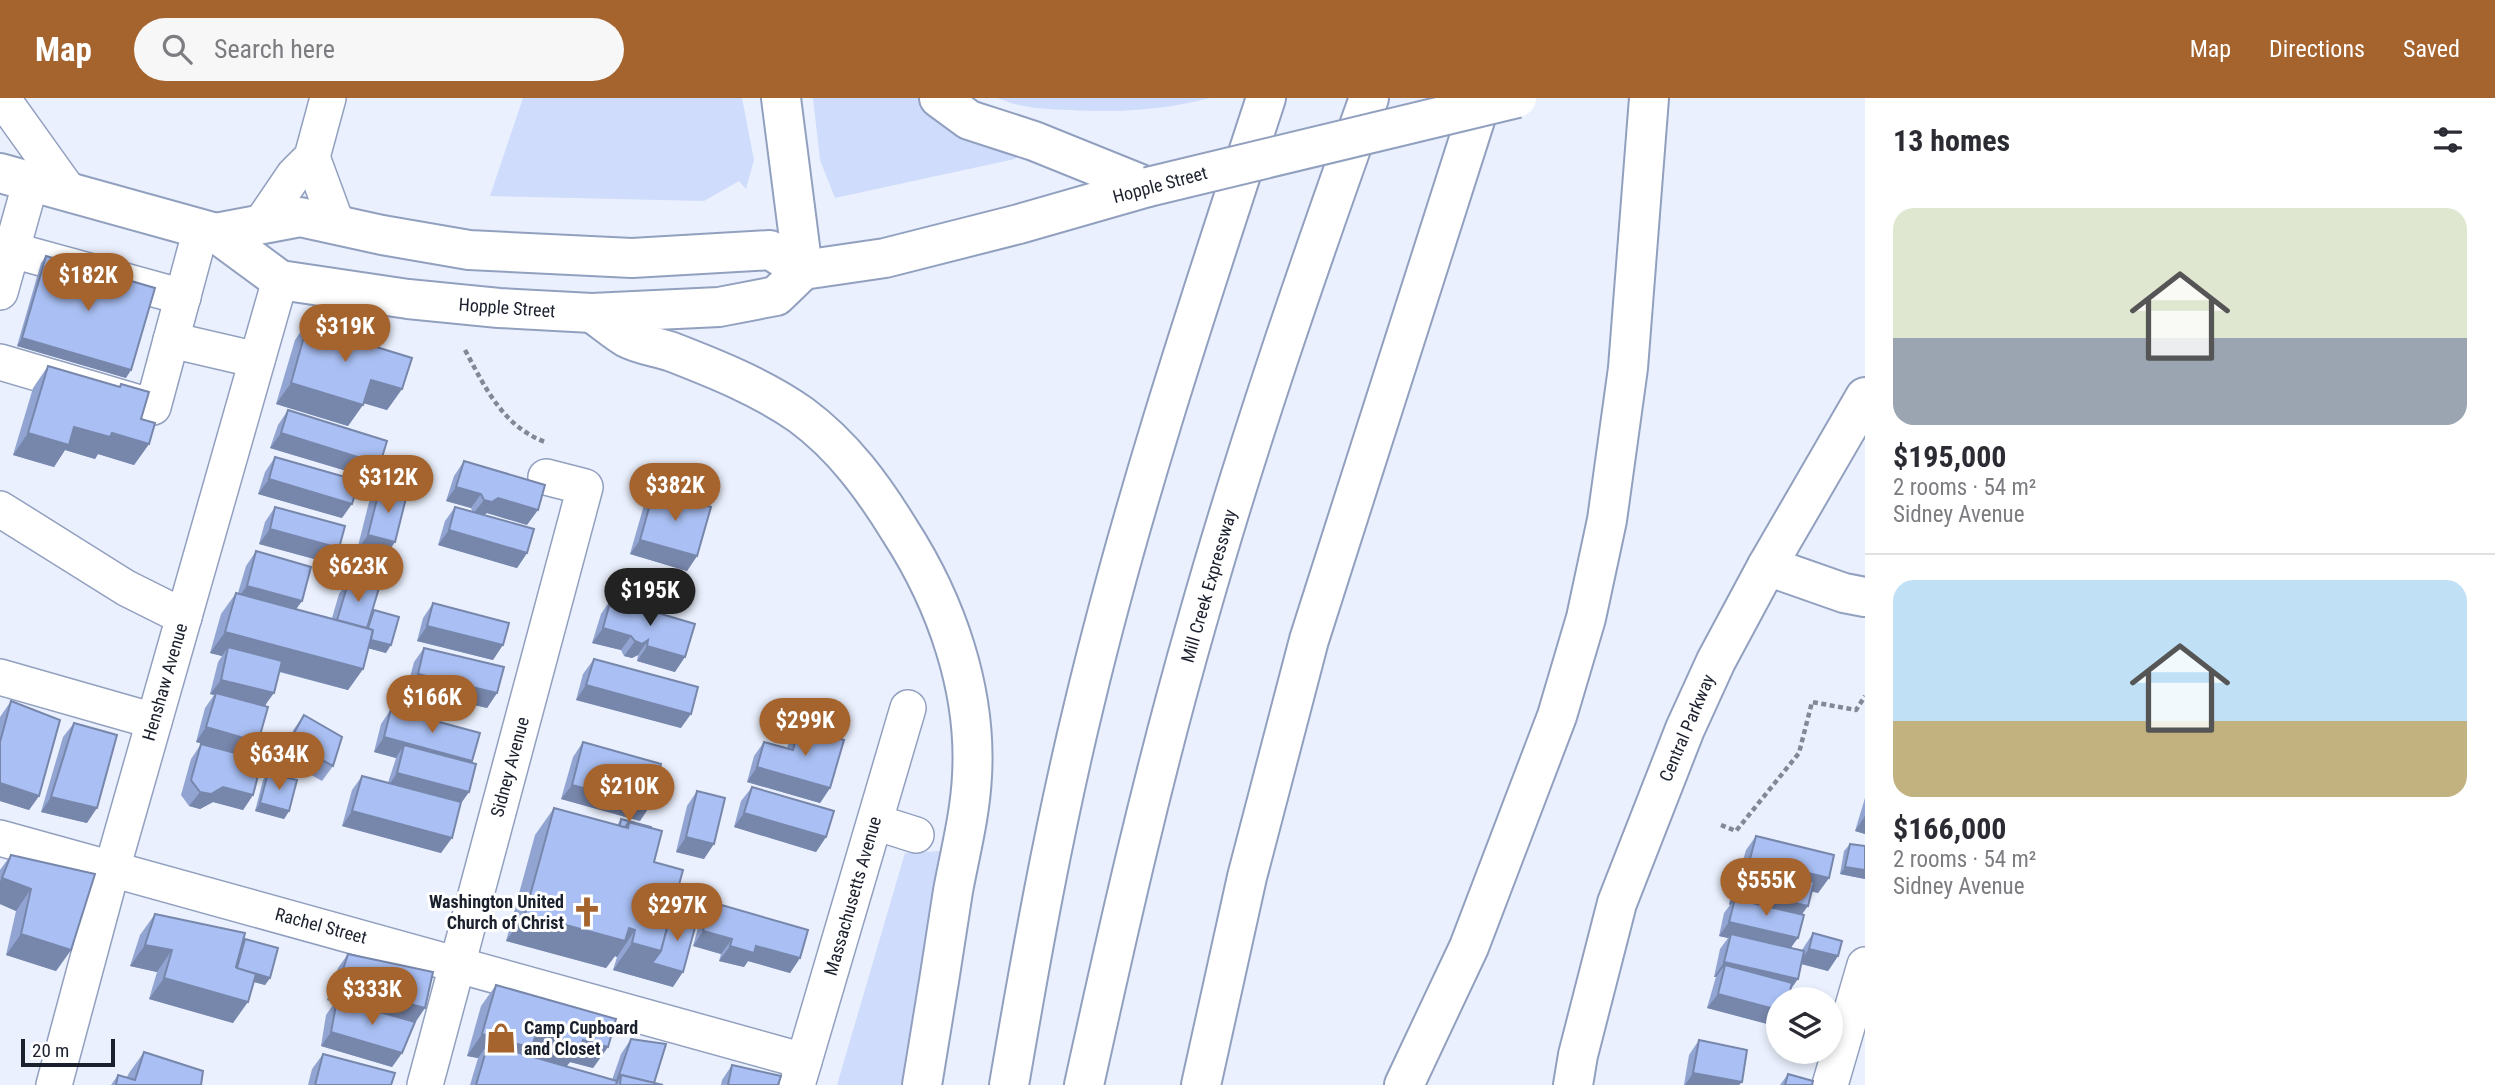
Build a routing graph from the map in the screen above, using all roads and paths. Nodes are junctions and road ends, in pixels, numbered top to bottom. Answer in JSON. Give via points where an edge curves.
{"nodes":[{"id":1,"x":2,"y":98,"type":"edge"},
{"id":2,"x":328,"y":98,"type":"edge"},
{"id":3,"x":780,"y":98,"type":"edge"},
{"id":4,"x":939,"y":98,"type":"edge"},
{"id":5,"x":1266,"y":98,"type":"edge"},
{"id":6,"x":1369,"y":98,"type":"edge"},
{"id":7,"x":1482,"y":98,"type":"edge"},
{"id":8,"x":1517,"y":98,"type":"edge"},
{"id":9,"x":1649,"y":98,"type":"edge"},
{"id":10,"x":313,"y":157,"type":"junction"},
{"id":11,"x":15,"y":177,"type":"edge"},
{"id":12,"x":1148,"y":187,"type":"junction"},
{"id":13,"x":70,"y":192,"type":"junction"},
{"id":14,"x":260,"y":225,"type":"junction"},
{"id":15,"x":337,"y":225,"type":"junction"},
{"id":16,"x":209,"y":231,"type":"junction"},
{"id":17,"x":12,"y":250,"type":"junction"},
{"id":18,"x":803,"y":270,"type":"junction"},
{"id":19,"x":280,"y":279,"type":"junction"},
{"id":20,"x":0,"y":292,"type":"edge"},
{"id":21,"x":183,"y":297,"type":"junction"},
{"id":22,"x":592,"y":313,"type":"junction"},
{"id":23,"x":171,"y":340,"type":"junction"},
{"id":24,"x":465,"y":350,"type":"dead end"},
{"id":25,"x":257,"y":360,"type":"junction"},
{"id":26,"x":0,"y":362,"type":"edge"},
{"id":27,"x":1865,"y":397,"type":"edge"},
{"id":28,"x":546,"y":477,"type":"joint"},
{"id":29,"x":0,"y":509,"type":"edge"},
{"id":30,"x":1767,"y":566,"type":"junction"},
{"id":31,"x":1865,"y":597,"type":"edge"},
{"id":32,"x":184,"y":617,"type":"junction"},
{"id":33,"x":0,"y":677,"type":"edge"},
{"id":34,"x":1865,"y":696,"type":"edge"},
{"id":35,"x":908,"y":708,"type":"dead end"},
{"id":36,"x":154,"y":721,"type":"junction"},
{"id":37,"x":875,"y":822,"type":"junction"},
{"id":38,"x":1721,"y":825,"type":"dead end"},
{"id":39,"x":916,"y":835,"type":"dead end"},
{"id":40,"x":0,"y":838,"type":"edge"},
{"id":41,"x":113,"y":869,"type":"junction"},
{"id":42,"x":458,"y":964,"type":"junction"},
{"id":43,"x":1865,"y":965,"type":"edge"},
{"id":44,"x":801,"y":1073,"type":"edge"},
{"id":45,"x":54,"y":1085,"type":"edge"},
{"id":46,"x":425,"y":1085,"type":"edge"},
{"id":47,"x":922,"y":1085,"type":"edge"},
{"id":48,"x":1009,"y":1085,"type":"edge"},
{"id":49,"x":1084,"y":1085,"type":"edge"},
{"id":50,"x":1201,"y":1085,"type":"edge"},
{"id":51,"x":1404,"y":1085,"type":"edge"},
{"id":52,"x":1573,"y":1085,"type":"edge"},
{"id":53,"x":1830,"y":1085,"type":"edge"}],
"edges":[{"from":1,"to":13,"type":"street"},
{"from":2,"to":10,"type":"street"},
{"from":3,"to":18,"type":"main road"},
{"from":4,"to":12,"type":"main road","via":[[969,120]]},
{"from":5,"to":48,"type":"main road","via":[[1180,365],[1088,686],[1032,946]]},
{"from":6,"to":49,"type":"main road","name":"Mill Creek Expressway","via":[[1299,296],[1197,621],[1153,785]]},
{"from":7,"to":50,"type":"main road","via":[[1309,640],[1247,877]]},
{"from":8,"to":12,"type":"main road","name":"Hopple Street","bridge":true},
{"from":9,"to":51,"type":"main road","via":[[1628,368],[1586,618],[1557,716],[1474,934]]},
{"from":10,"to":14,"type":"street","via":[[294,175]]},
{"from":10,"to":15,"type":"street"},
{"from":11,"to":13,"type":"main road","name":"Hopple Street"},
{"from":11,"to":17,"type":"street"},
{"from":12,"to":18,"type":"main road","name":"Hopple Street","via":[[885,258]]},
{"from":13,"to":16,"type":"main road","name":"Hopple Street"},
{"from":14,"to":15,"type":"main road","name":"Hopple Street","via":[[300,217]]},
{"from":14,"to":16,"type":"main road","name":"Hopple Street"},
{"from":15,"to":18,"type":"main road","name":"Hopple Street","via":[[469,250],[632,258],[770,250]]},
{"from":16,"to":19,"type":"main road","name":"Hopple Street"},
{"from":16,"to":21,"type":"street"},
{"from":17,"to":20,"type":"street"},
{"from":17,"to":21,"type":"street"},
{"from":18,"to":22,"type":"main road","name":"Hopple Street","via":[[776,296],[719,307]]},
{"from":19,"to":22,"type":"main road","name":"Hopple Street","via":[[408,299]]},
{"from":19,"to":25,"type":"street","name":"Henshaw Avenue"},
{"from":21,"to":23,"type":"street"},
{"from":22,"to":47,"type":"main road","via":[[629,339],[689,358],[750,386],[799,414],[835,444],[875,491],[914,552],[941,607],[971,718],[972,775]]},
{"from":23,"to":25,"type":"street"},
{"from":23,"to":26,"type":"street","via":[[153,407]]},
{"from":24,"to":28,"type":"path","via":[[489,396],[508,420],[529,436],[555,446]]},
{"from":25,"to":32,"type":"street","name":"Henshaw Avenue"},
{"from":27,"to":30,"type":"main road","name":"Central Parkway"},
{"from":28,"to":42,"type":"street","name":"Sidney Avenue","via":[[585,487]]},
{"from":29,"to":32,"type":"street","via":[[126,588]]},
{"from":30,"to":31,"type":"main road"},
{"from":30,"to":52,"type":"main road","name":"Central Parkway","via":[[1685,730],[1617,903]]},
{"from":32,"to":36,"type":"street","name":"Henshaw Avenue"},
{"from":33,"to":36,"type":"street"},
{"from":34,"to":38,"type":"path","via":[[1856,710],[1812,702],[1798,753],[1736,831]]},
{"from":35,"to":37,"type":"street","name":"Massachusetts Avenue"},
{"from":36,"to":41,"type":"street","name":"Henshaw Avenue"},
{"from":37,"to":39,"type":"street"},
{"from":37,"to":44,"type":"street","name":"Massachusetts Avenue"},
{"from":40,"to":41,"type":"street","name":"Rachel Street"},
{"from":41,"to":42,"type":"street","name":"Rachel Street"},
{"from":41,"to":45,"type":"street","name":"Henshaw Avenue"},
{"from":42,"to":44,"type":"street","name":"Rachel Street"},
{"from":42,"to":46,"type":"street","name":"Sidney Avenue"},
{"from":43,"to":53,"type":"street"}]}
